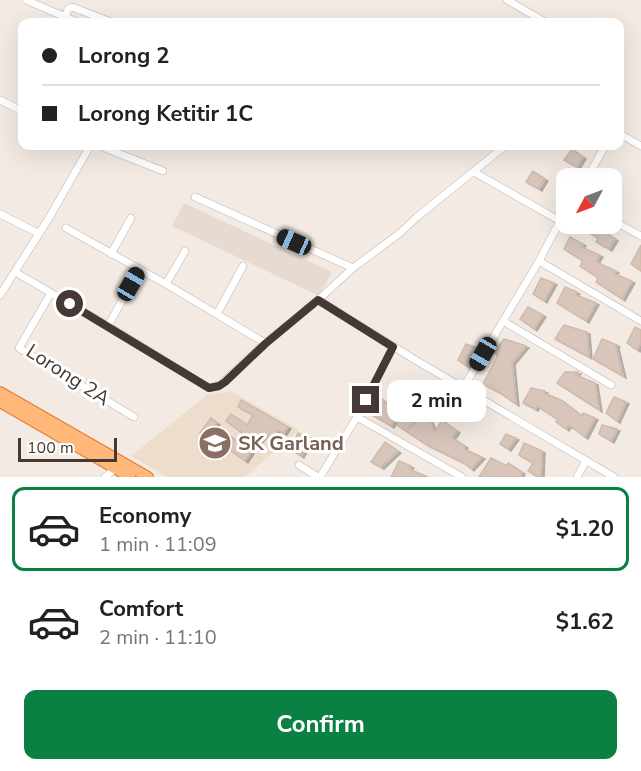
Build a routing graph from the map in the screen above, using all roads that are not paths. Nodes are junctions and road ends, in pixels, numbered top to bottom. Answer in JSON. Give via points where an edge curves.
{"nodes":[{"id":1,"x":26,"y":0,"type":"edge"},
{"id":2,"x":507,"y":0,"type":"edge"},
{"id":3,"x":65,"y":17,"type":"joint"},
{"id":4,"x":101,"y":18,"type":"edge"},
{"id":5,"x":538,"y":18,"type":"edge"},
{"id":6,"x":0,"y":100,"type":"edge"},
{"id":7,"x":18,"y":109,"type":"edge"},
{"id":8,"x":624,"y":136,"type":"edge"},
{"id":9,"x":641,"y":146,"type":"edge"},
{"id":10,"x":88,"y":150,"type":"edge"},
{"id":11,"x":110,"y":150,"type":"edge"},
{"id":12,"x":500,"y":150,"type":"edge"},
{"id":13,"x":603,"y":150,"type":"edge"},
{"id":14,"x":593,"y":168,"type":"edge"},
{"id":15,"x":163,"y":171,"type":"dead end"},
{"id":16,"x":474,"y":172,"type":"junction"},
{"id":17,"x":195,"y":196,"type":"dead end"},
{"id":18,"x":0,"y":214,"type":"edge"},
{"id":19,"x":131,"y":218,"type":"dead end"},
{"id":20,"x":556,"y":219,"type":"edge"},
{"id":21,"x":622,"y":226,"type":"edge"},
{"id":22,"x":66,"y":228,"type":"dead end"},
{"id":23,"x":556,"y":229,"type":"edge"},
{"id":24,"x":38,"y":233,"type":"junction"},
{"id":25,"x":641,"y":236,"type":"edge"},
{"id":26,"x":185,"y":251,"type":"dead end"},
{"id":27,"x":111,"y":255,"type":"junction"},
{"id":28,"x":539,"y":261,"type":"junction"},
{"id":29,"x":243,"y":266,"type":"dead end"},
{"id":30,"x":353,"y":268,"type":"junction"},
{"id":31,"x":139,"y":270,"type":"junction"},
{"id":32,"x":15,"y":272,"type":"junction"},
{"id":33,"x":166,"y":284,"type":"junction"},
{"id":34,"x":51,"y":293,"type":"junction"},
{"id":35,"x":0,"y":295,"type":"edge"},
{"id":36,"x":318,"y":300,"type":"junction"},
{"id":37,"x":217,"y":314,"type":"junction"},
{"id":38,"x":503,"y":321,"type":"junction"},
{"id":39,"x":641,"y":321,"type":"edge"},
{"id":40,"x":108,"y":326,"type":"junction"},
{"id":41,"x":265,"y":344,"type":"junction"},
{"id":42,"x":393,"y":347,"type":"junction"},
{"id":43,"x":611,"y":385,"type":"dead end"},
{"id":44,"x":464,"y":388,"type":"junction"},
{"id":45,"x":0,"y":392,"type":"edge"},
{"id":46,"x":0,"y":402,"type":"edge"},
{"id":47,"x":134,"y":417,"type":"dead end"},
{"id":48,"x":357,"y":417,"type":"junction"},
{"id":49,"x":586,"y":461,"type":"junction"},
{"id":50,"x":299,"y":465,"type":"dead end"},
{"id":51,"x":115,"y":469,"type":"junction"},
{"id":52,"x":105,"y":477,"type":"edge"},
{"id":53,"x":130,"y":477,"type":"edge"},
{"id":54,"x":148,"y":477,"type":"edge"},
{"id":55,"x":319,"y":477,"type":"edge"},
{"id":56,"x":462,"y":477,"type":"edge"},
{"id":57,"x":577,"y":477,"type":"edge"},
{"id":58,"x":614,"y":477,"type":"edge"}],
"edges":[{"from":1,"to":3,"type":"street"},
{"from":2,"to":5,"type":"street"},
{"from":3,"to":4,"type":"street","via":[[72,7]]},
{"from":6,"to":7,"type":"street"},
{"from":8,"to":9,"type":"street"},
{"from":10,"to":24,"type":"street"},
{"from":11,"to":15,"type":"street"},
{"from":12,"to":16,"type":"street"},
{"from":13,"to":14,"type":"street"},
{"from":16,"to":20,"type":"street"},
{"from":16,"to":30,"type":"street"},
{"from":17,"to":30,"type":"street"},
{"from":18,"to":24,"type":"street"},
{"from":19,"to":27,"type":"street"},
{"from":21,"to":25,"type":"street"},
{"from":22,"to":27,"type":"street"},
{"from":23,"to":28,"type":"street"},
{"from":24,"to":32,"type":"street"},
{"from":26,"to":33,"type":"street"},
{"from":27,"to":31,"type":"street"},
{"from":28,"to":38,"type":"street"},
{"from":28,"to":39,"type":"street"},
{"from":29,"to":37,"type":"street"},
{"from":30,"to":36,"type":"street"},
{"from":31,"to":33,"type":"street"},
{"from":31,"to":40,"type":"street"},
{"from":32,"to":34,"type":"street"},
{"from":32,"to":35,"type":"street"},
{"from":33,"to":37,"type":"street"},
{"from":34,"to":40,"type":"street"},
{"from":34,"to":47,"type":"street","name":"Lorong 2A","via":[[20,348]]},
{"from":36,"to":41,"type":"street"},
{"from":36,"to":42,"type":"street"},
{"from":37,"to":41,"type":"street"},
{"from":38,"to":43,"type":"street"},
{"from":38,"to":44,"type":"street"},
{"from":40,"to":41,"type":"street","via":[[209,388],[225,382]]},
{"from":42,"to":44,"type":"street"},
{"from":42,"to":48,"type":"street"},
{"from":44,"to":49,"type":"street"},
{"from":45,"to":54,"type":"highway"},
{"from":46,"to":51,"type":"highway"},
{"from":48,"to":55,"type":"street"},
{"from":48,"to":56,"type":"street"},
{"from":49,"to":57,"type":"street"},
{"from":49,"to":58,"type":"street"},
{"from":50,"to":55,"type":"street"},
{"from":51,"to":52,"type":"street"},
{"from":51,"to":53,"type":"highway"}]}
